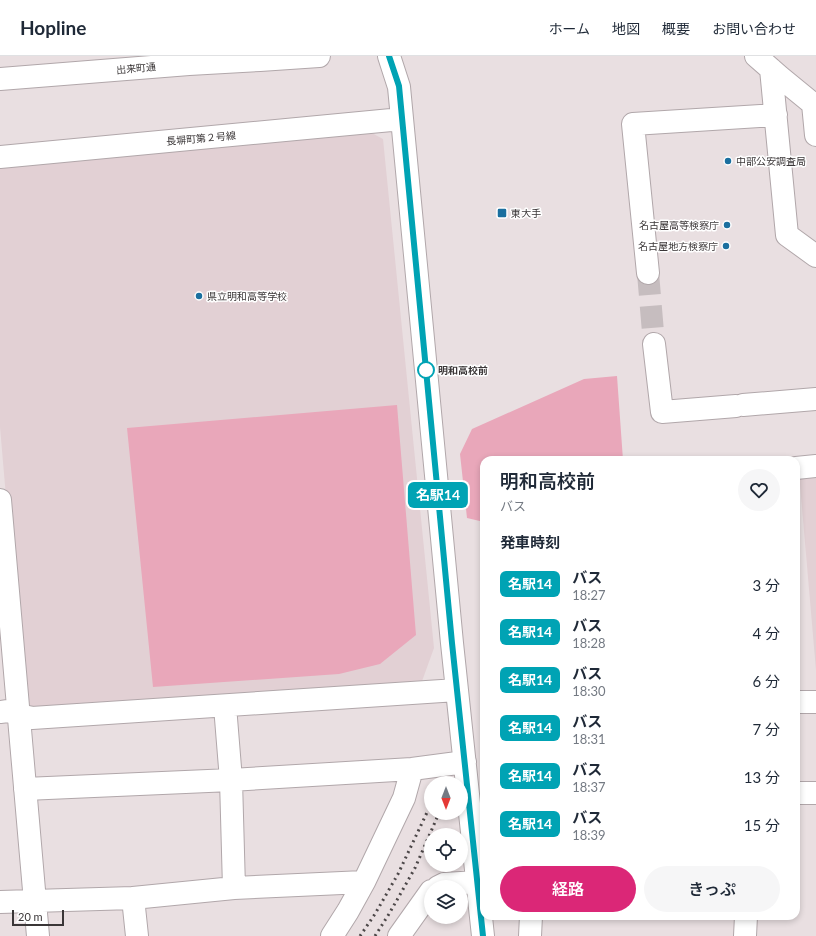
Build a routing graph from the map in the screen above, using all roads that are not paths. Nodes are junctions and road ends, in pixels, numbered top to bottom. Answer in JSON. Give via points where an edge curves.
{"nodes":[{"id":1,"x":319,"y":56,"type":"edge"},
{"id":2,"x":389,"y":56,"type":"edge"},
{"id":3,"x":763,"y":62,"type":"edge"},
{"id":4,"x":0,"y":79,"type":"edge"},
{"id":5,"x":776,"y":115,"type":"junction"},
{"id":6,"x":402,"y":119,"type":"junction"},
{"id":7,"x":816,"y":134,"type":"edge"},
{"id":8,"x":0,"y":157,"type":"edge"},
{"id":9,"x":816,"y":256,"type":"edge"},
{"id":10,"x":648,"y":273,"type":"tunnel mouth"},
{"id":11,"x":654,"y":344,"type":"tunnel mouth"},
{"id":12,"x":816,"y":399,"type":"edge"},
{"id":13,"x":816,"y":466,"type":"edge"},
{"id":14,"x":800,"y":468,"type":"edge"},
{"id":15,"x":0,"y":500,"type":"edge"},
{"id":16,"x":3,"y":574,"type":"edge"},
{"id":17,"x":457,"y":690,"type":"junction"},
{"id":18,"x":800,"y":702,"type":"edge"},
{"id":19,"x":816,"y":702,"type":"edge"},
{"id":20,"x":225,"y":706,"type":"junction"},
{"id":21,"x":9,"y":714,"type":"edge"},
{"id":22,"x":465,"y":762,"type":"junction"},
{"id":23,"x":412,"y":769,"type":"junction"},
{"id":24,"x":231,"y":780,"type":"junction"},
{"id":25,"x":25,"y":789,"type":"junction"},
{"id":26,"x":800,"y":793,"type":"edge"},
{"id":27,"x":816,"y":793,"type":"edge"},
{"id":28,"x":364,"y":882,"type":"junction"},
{"id":29,"x":478,"y":882,"type":"junction"},
{"id":30,"x":468,"y":883,"type":"edge"},
{"id":31,"x":234,"y":888,"type":"junction"},
{"id":32,"x":133,"y":898,"type":"junction"},
{"id":33,"x":35,"y":900,"type":"junction"},
{"id":34,"x":424,"y":901,"type":"edge"},
{"id":35,"x":0,"y":902,"type":"edge"},
{"id":36,"x":480,"y":904,"type":"edge"},
{"id":37,"x":482,"y":920,"type":"edge"},
{"id":38,"x":532,"y":920,"type":"edge"},
{"id":39,"x":746,"y":920,"type":"edge"},
{"id":40,"x":38,"y":936,"type":"edge"},
{"id":41,"x":137,"y":936,"type":"edge"},
{"id":42,"x":332,"y":936,"type":"edge"},
{"id":43,"x":399,"y":936,"type":"edge"},
{"id":44,"x":483,"y":936,"type":"edge"},
{"id":45,"x":530,"y":936,"type":"edge"},
{"id":46,"x":745,"y":936,"type":"edge"}],
"edges":[{"from":1,"to":4,"type":"street","name":"出来町通"},
{"from":2,"to":6,"type":"street","via":[[399,86]]},
{"from":3,"to":5,"type":"street"},
{"from":3,"to":7,"type":"street","via":[[813,104]]},
{"from":5,"to":9,"type":"street","via":[[787,235]]},
{"from":5,"to":10,"type":"street","via":[[633,124]]},
{"from":6,"to":8,"type":"street","name":"長塀町第２号線"},
{"from":6,"to":17,"type":"street"},
{"from":11,"to":12,"type":"street","via":[[662,412]]},
{"from":13,"to":14,"type":"street"},
{"from":15,"to":16,"type":"street"},
{"from":16,"to":21,"type":"street"},
{"from":17,"to":20,"type":"street"},
{"from":17,"to":22,"type":"street"},
{"from":18,"to":19,"type":"street"},
{"from":20,"to":21,"type":"street","via":[[32,718]]},
{"from":20,"to":24,"type":"street"},
{"from":21,"to":25,"type":"street"},
{"from":22,"to":23,"type":"street"},
{"from":22,"to":29,"type":"street"},
{"from":23,"to":24,"type":"street"},
{"from":23,"to":28,"type":"street","via":[[404,798]]},
{"from":24,"to":25,"type":"street"},
{"from":24,"to":31,"type":"street"},
{"from":25,"to":33,"type":"street"},
{"from":26,"to":27,"type":"street"},
{"from":28,"to":31,"type":"street"},
{"from":28,"to":42,"type":"street"},
{"from":29,"to":30,"type":"street"},
{"from":29,"to":36,"type":"street"},
{"from":31,"to":32,"type":"street"},
{"from":32,"to":33,"type":"street"},
{"from":32,"to":41,"type":"street"},
{"from":33,"to":35,"type":"street"},
{"from":33,"to":40,"type":"street"},
{"from":34,"to":43,"type":"street"},
{"from":37,"to":44,"type":"street"},
{"from":38,"to":45,"type":"street"},
{"from":39,"to":46,"type":"street"}]}
